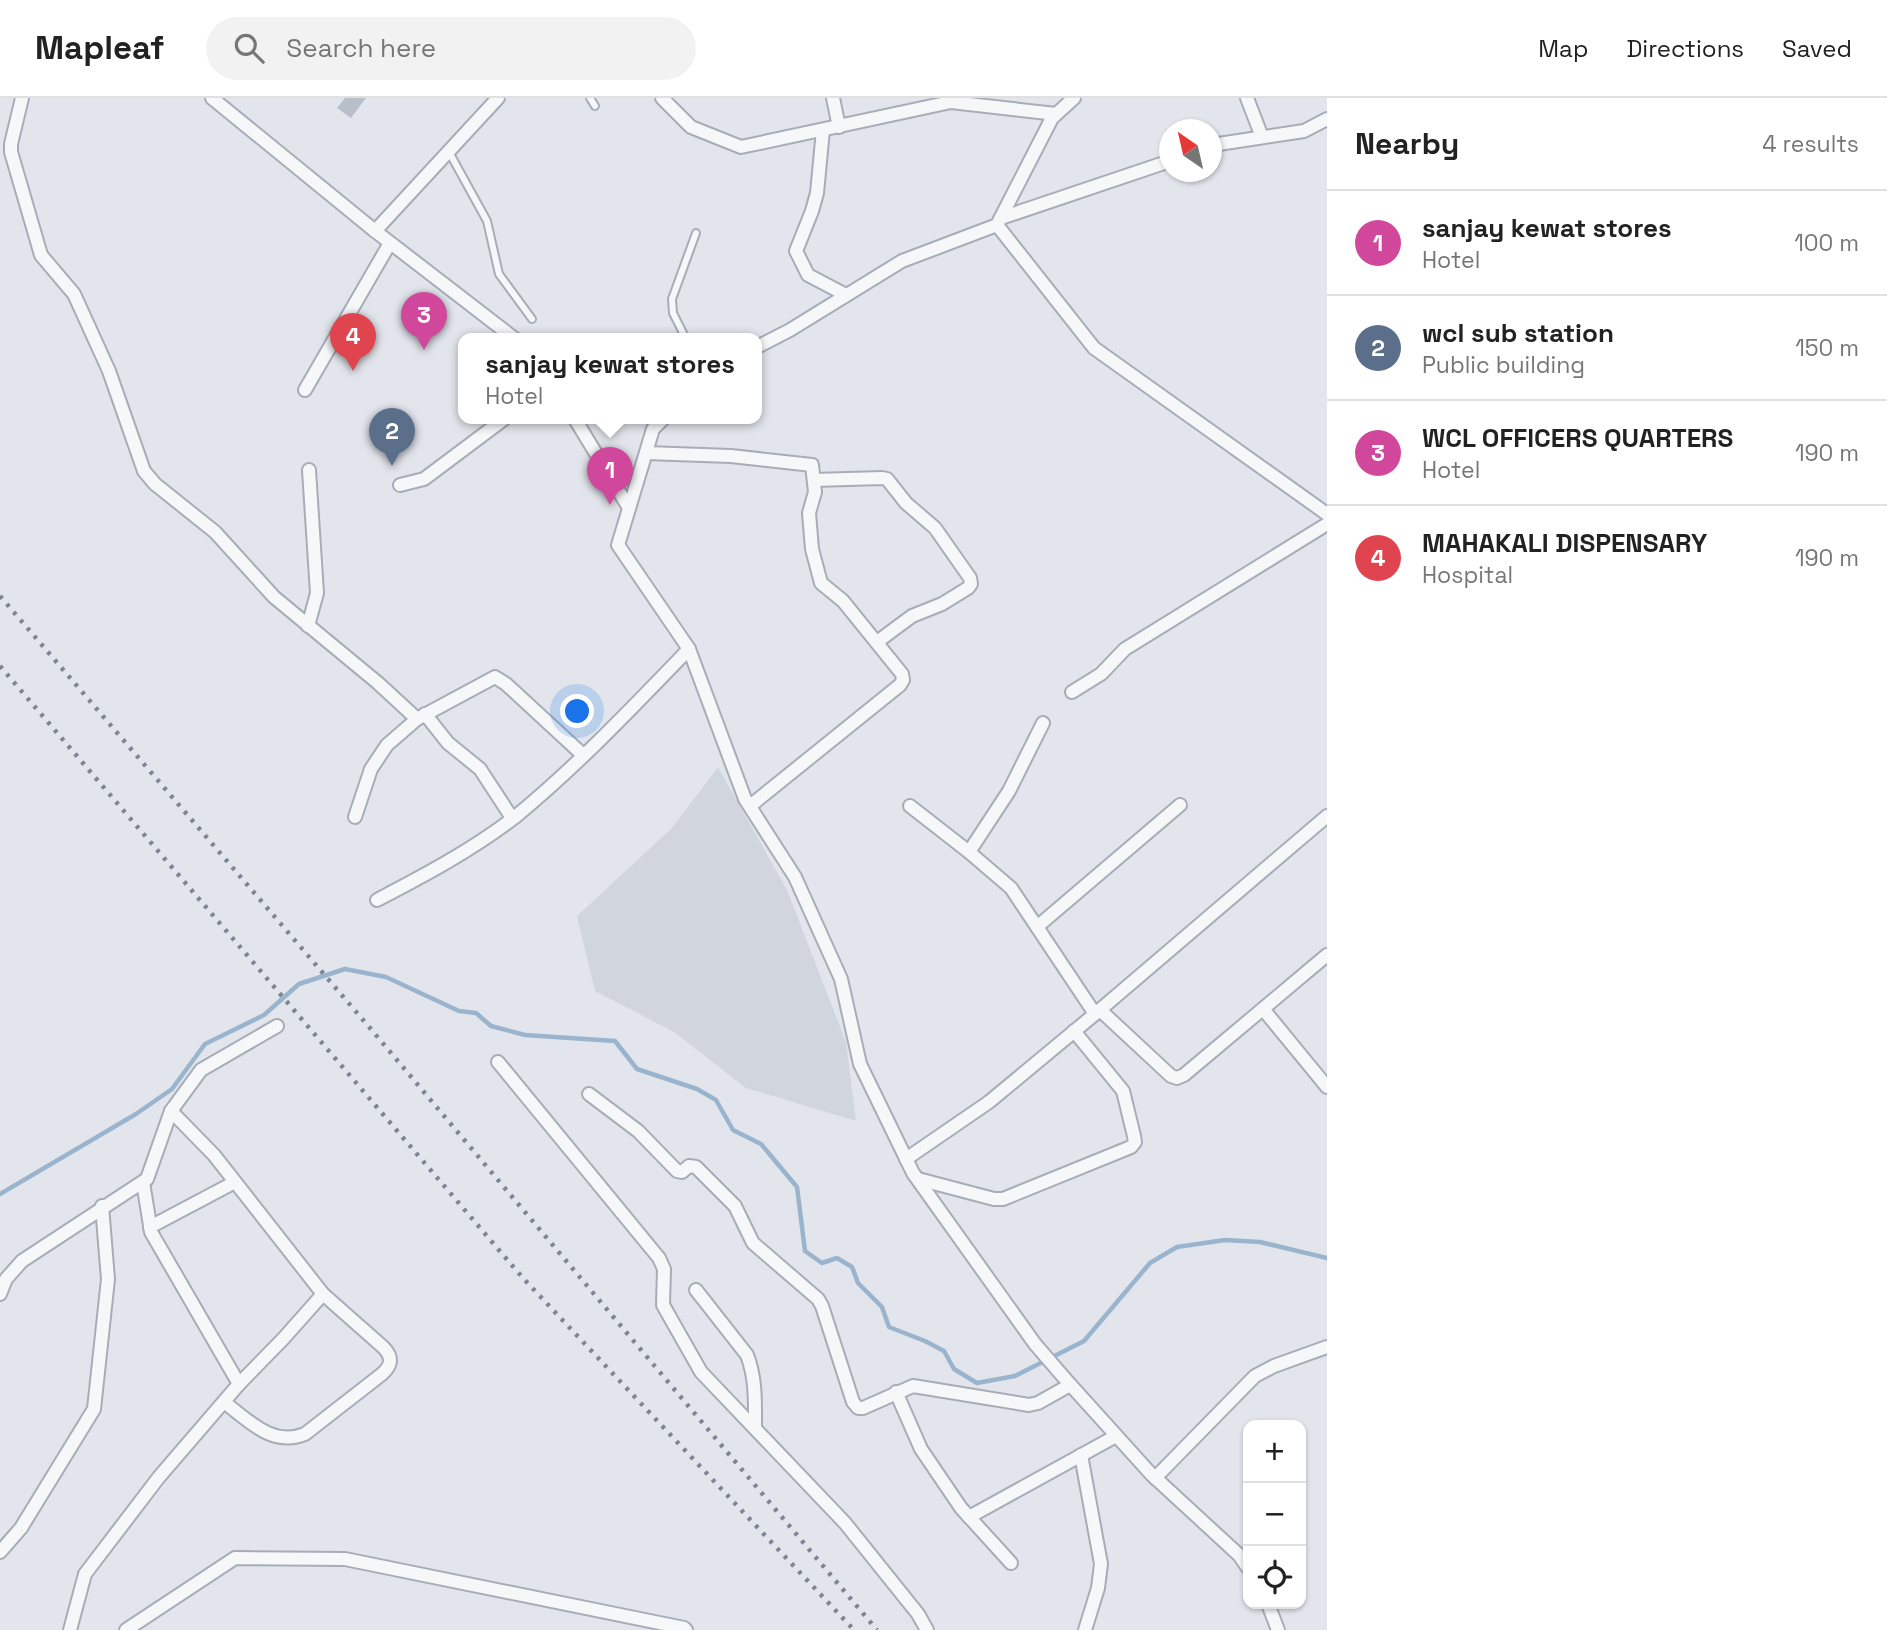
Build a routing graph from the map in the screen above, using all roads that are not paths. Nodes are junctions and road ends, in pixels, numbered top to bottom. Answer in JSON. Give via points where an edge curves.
{"nodes":[{"id":1,"x":22,"y":98,"type":"edge"},
{"id":2,"x":212,"y":98,"type":"edge"},
{"id":3,"x":495,"y":98,"type":"edge"},
{"id":4,"x":590,"y":98,"type":"edge"},
{"id":5,"x":662,"y":98,"type":"edge"},
{"id":6,"x":833,"y":98,"type":"edge"},
{"id":7,"x":1074,"y":98,"type":"edge"},
{"id":8,"x":1247,"y":98,"type":"edge"},
{"id":9,"x":595,"y":106,"type":"dead end"},
{"id":10,"x":1056,"y":114,"type":"junction"},
{"id":11,"x":1327,"y":119,"type":"edge"},
{"id":12,"x":839,"y":127,"type":"junction"},
{"id":13,"x":824,"y":130,"type":"junction"},
{"id":14,"x":1262,"y":137,"type":"junction"},
{"id":15,"x":1222,"y":143,"type":"edge"},
{"id":16,"x":449,"y":152,"type":"junction"},
{"id":17,"x":1159,"y":164,"type":"edge"},
{"id":18,"x":999,"y":222,"type":"junction"},
{"id":19,"x":375,"y":231,"type":"junction"},
{"id":20,"x":696,"y":233,"type":"dead end"},
{"id":21,"x":390,"y":243,"type":"junction"},
{"id":22,"x":846,"y":295,"type":"junction"},
{"id":23,"x":532,"y":318,"type":"dead end"},
{"id":24,"x":507,"y":333,"type":"edge"},
{"id":25,"x":683,"y":333,"type":"edge"},
{"id":26,"x":762,"y":344,"type":"edge"},
{"id":27,"x":305,"y":390,"type":"dead end"},
{"id":28,"x":497,"y":424,"type":"edge"},
{"id":29,"x":578,"y":424,"type":"edge"},
{"id":30,"x":658,"y":424,"type":"edge"},
{"id":31,"x":646,"y":453,"type":"junction"},
{"id":32,"x":309,"y":470,"type":"dead end"},
{"id":33,"x":814,"y":480,"type":"junction"},
{"id":34,"x":400,"y":485,"type":"dead end"},
{"id":35,"x":629,"y":508,"type":"junction"},
{"id":36,"x":1327,"y":514,"type":"edge"},
{"id":37,"x":1327,"y":524,"type":"edge"},
{"id":38,"x":308,"y":626,"type":"junction"},
{"id":39,"x":877,"y":642,"type":"junction"},
{"id":40,"x":689,"y":649,"type":"junction"},
{"id":41,"x":1072,"y":692,"type":"dead end"},
{"id":42,"x":421,"y":717,"type":"junction"},
{"id":43,"x":1043,"y":723,"type":"dead end"},
{"id":44,"x":583,"y":755,"type":"junction"},
{"id":45,"x":1180,"y":805,"type":"dead end"},
{"id":46,"x":750,"y":806,"type":"junction"},
{"id":47,"x":910,"y":806,"type":"dead end"},
{"id":48,"x":1327,"y":816,"type":"edge"},
{"id":49,"x":355,"y":817,"type":"dead end"},
{"id":50,"x":512,"y":818,"type":"junction"},
{"id":51,"x":969,"y":852,"type":"junction"},
{"id":52,"x":377,"y":900,"type":"dead end"},
{"id":53,"x":1038,"y":926,"type":"junction"},
{"id":54,"x":1327,"y":955,"type":"edge"},
{"id":55,"x":1263,"y":1009,"type":"junction"},
{"id":56,"x":1097,"y":1012,"type":"junction"},
{"id":57,"x":276,"y":1026,"type":"dead end"},
{"id":58,"x":1074,"y":1031,"type":"junction"},
{"id":59,"x":498,"y":1062,"type":"dead end"},
{"id":60,"x":1327,"y":1087,"type":"edge"},
{"id":61,"x":589,"y":1094,"type":"dead end"},
{"id":62,"x":171,"y":1111,"type":"junction"},
{"id":63,"x":906,"y":1159,"type":"junction"},
{"id":64,"x":918,"y":1179,"type":"junction"},
{"id":65,"x":143,"y":1182,"type":"junction"},
{"id":66,"x":235,"y":1182,"type":"junction"},
{"id":67,"x":102,"y":1206,"type":"junction"},
{"id":68,"x":150,"y":1227,"type":"junction"},
{"id":69,"x":696,"y":1290,"type":"dead end"},
{"id":70,"x":0,"y":1294,"type":"edge"},
{"id":71,"x":323,"y":1294,"type":"junction"},
{"id":72,"x":1327,"y":1347,"type":"edge"},
{"id":73,"x":1069,"y":1383,"type":"junction"},
{"id":74,"x":239,"y":1384,"type":"junction"},
{"id":75,"x":896,"y":1392,"type":"junction"},
{"id":76,"x":223,"y":1402,"type":"junction"},
{"id":77,"x":755,"y":1426,"type":"junction"},
{"id":78,"x":1116,"y":1436,"type":"junction"},
{"id":79,"x":1081,"y":1455,"type":"junction"},
{"id":80,"x":1155,"y":1478,"type":"junction"},
{"id":81,"x":969,"y":1517,"type":"junction"},
{"id":82,"x":0,"y":1552,"type":"edge"},
{"id":83,"x":1243,"y":1561,"type":"edge"},
{"id":84,"x":1011,"y":1563,"type":"dead end"},
{"id":85,"x":1270,"y":1609,"type":"edge"},
{"id":86,"x":70,"y":1630,"type":"edge"},
{"id":87,"x":126,"y":1630,"type":"edge"},
{"id":88,"x":686,"y":1630,"type":"edge"},
{"id":89,"x":927,"y":1630,"type":"edge"},
{"id":90,"x":1085,"y":1630,"type":"edge"},
{"id":91,"x":1278,"y":1630,"type":"edge"}],
"edges":[{"from":1,"to":38,"type":"street","via":[[11,152],[41,255],[74,294],[109,371],[144,471],[215,532],[267,591]]},
{"from":2,"to":19,"type":"street"},
{"from":3,"to":16,"type":"street"},
{"from":4,"to":9,"type":"lane"},
{"from":5,"to":13,"type":"street","via":[[691,127],[741,147]]},
{"from":6,"to":12,"type":"street"},
{"from":7,"to":10,"type":"street"},
{"from":8,"to":14,"type":"street"},
{"from":10,"to":12,"type":"street","via":[[951,102]]},
{"from":10,"to":18,"type":"street"},
{"from":11,"to":14,"type":"street","via":[[1304,131]]},
{"from":12,"to":13,"type":"street"},
{"from":13,"to":22,"type":"street","via":[[817,192],[796,251],[808,275]]},
{"from":14,"to":15,"type":"street"},
{"from":16,"to":19,"type":"street"},
{"from":16,"to":23,"type":"lane","via":[[487,221],[499,274]]},
{"from":17,"to":18,"type":"street"},
{"from":18,"to":22,"type":"street","via":[[902,261]]},
{"from":18,"to":36,"type":"street","via":[[1094,348]]},
{"from":19,"to":21,"type":"street"},
{"from":20,"to":25,"type":"lane","via":[[672,299]]},
{"from":21,"to":24,"type":"street"},
{"from":21,"to":27,"type":"street"},
{"from":22,"to":26,"type":"street"},
{"from":28,"to":34,"type":"street","via":[[424,479]]},
{"from":29,"to":35,"type":"street"},
{"from":30,"to":31,"type":"street"},
{"from":31,"to":33,"type":"street","via":[[809,464]]},
{"from":31,"to":35,"type":"street"},
{"from":32,"to":38,"type":"street","via":[[317,593]]},
{"from":33,"to":39,"type":"street","via":[[809,513],[821,583],[843,601]]},
{"from":33,"to":39,"type":"street","via":[[887,480],[935,528],[970,578],[968,588],[912,616]]},
{"from":35,"to":40,"type":"street","via":[[618,545]]},
{"from":37,"to":41,"type":"street","via":[[1125,649],[1101,674]]},
{"from":38,"to":42,"type":"street"},
{"from":39,"to":46,"type":"street","via":[[900,669],[900,685]]},
{"from":40,"to":44,"type":"street"},
{"from":40,"to":46,"type":"street"},
{"from":42,"to":44,"type":"street","via":[[495,677]]},
{"from":42,"to":49,"type":"street","via":[[377,758]]},
{"from":42,"to":50,"type":"street","via":[[480,769]]},
{"from":43,"to":51,"type":"street","via":[[1009,791]]},
{"from":44,"to":50,"type":"street"},
{"from":45,"to":53,"type":"street"},
{"from":46,"to":63,"type":"street","via":[[795,877],[841,979],[860,1064]]},
{"from":47,"to":51,"type":"street"},
{"from":48,"to":56,"type":"street"},
{"from":50,"to":52,"type":"street","via":[[441,867]]},
{"from":51,"to":53,"type":"street","via":[[1011,888]]},
{"from":53,"to":56,"type":"street"},
{"from":54,"to":55,"type":"street"},
{"from":55,"to":56,"type":"street","via":[[1177,1078]]},
{"from":55,"to":60,"type":"street"},
{"from":56,"to":58,"type":"street"},
{"from":57,"to":62,"type":"street","via":[[201,1070]]},
{"from":58,"to":63,"type":"street","via":[[989,1102]]},
{"from":58,"to":64,"type":"street","via":[[1123,1091],[1135,1142],[1131,1147],[1003,1199]]},
{"from":59,"to":77,"type":"street","via":[[659,1258],[664,1269],[665,1310],[701,1372]]},
{"from":61,"to":75,"type":"street","via":[[638,1131],[677,1171],[696,1167],[735,1206],[753,1243],[818,1299],[855,1406],[863,1408]]},
{"from":62,"to":65,"type":"street","via":[[150,1174]]},
{"from":62,"to":66,"type":"street"},
{"from":63,"to":64,"type":"street"},
{"from":64,"to":73,"type":"street","via":[[1035,1343]]},
{"from":65,"to":67,"type":"street"},
{"from":65,"to":68,"type":"street"},
{"from":66,"to":68,"type":"street"},
{"from":66,"to":71,"type":"street"},
{"from":67,"to":70,"type":"street","via":[[22,1261]]},
{"from":67,"to":82,"type":"street","via":[[108,1279],[94,1409],[20,1528]]},
{"from":68,"to":74,"type":"street"},
{"from":69,"to":77,"type":"street","via":[[747,1355],[755,1389]]},
{"from":71,"to":74,"type":"street"},
{"from":71,"to":76,"type":"street","via":[[389,1353],[388,1368],[305,1434],[292,1439],[265,1433]]},
{"from":72,"to":80,"type":"street","via":[[1255,1377]]},
{"from":73,"to":75,"type":"street","via":[[1033,1405],[919,1386]]},
{"from":73,"to":78,"type":"street"},
{"from":74,"to":76,"type":"street"},
{"from":75,"to":81,"type":"street","via":[[921,1449]]},
{"from":76,"to":86,"type":"street","via":[[85,1574]]},
{"from":77,"to":89,"type":"street","via":[[845,1523]]},
{"from":78,"to":79,"type":"street"},
{"from":78,"to":80,"type":"street"},
{"from":79,"to":81,"type":"street"},
{"from":79,"to":90,"type":"street","via":[[1101,1564]]},
{"from":80,"to":83,"type":"street"},
{"from":81,"to":84,"type":"street"},
{"from":85,"to":91,"type":"street"},
{"from":87,"to":88,"type":"street","via":[[235,1558],[345,1559]]}]}
